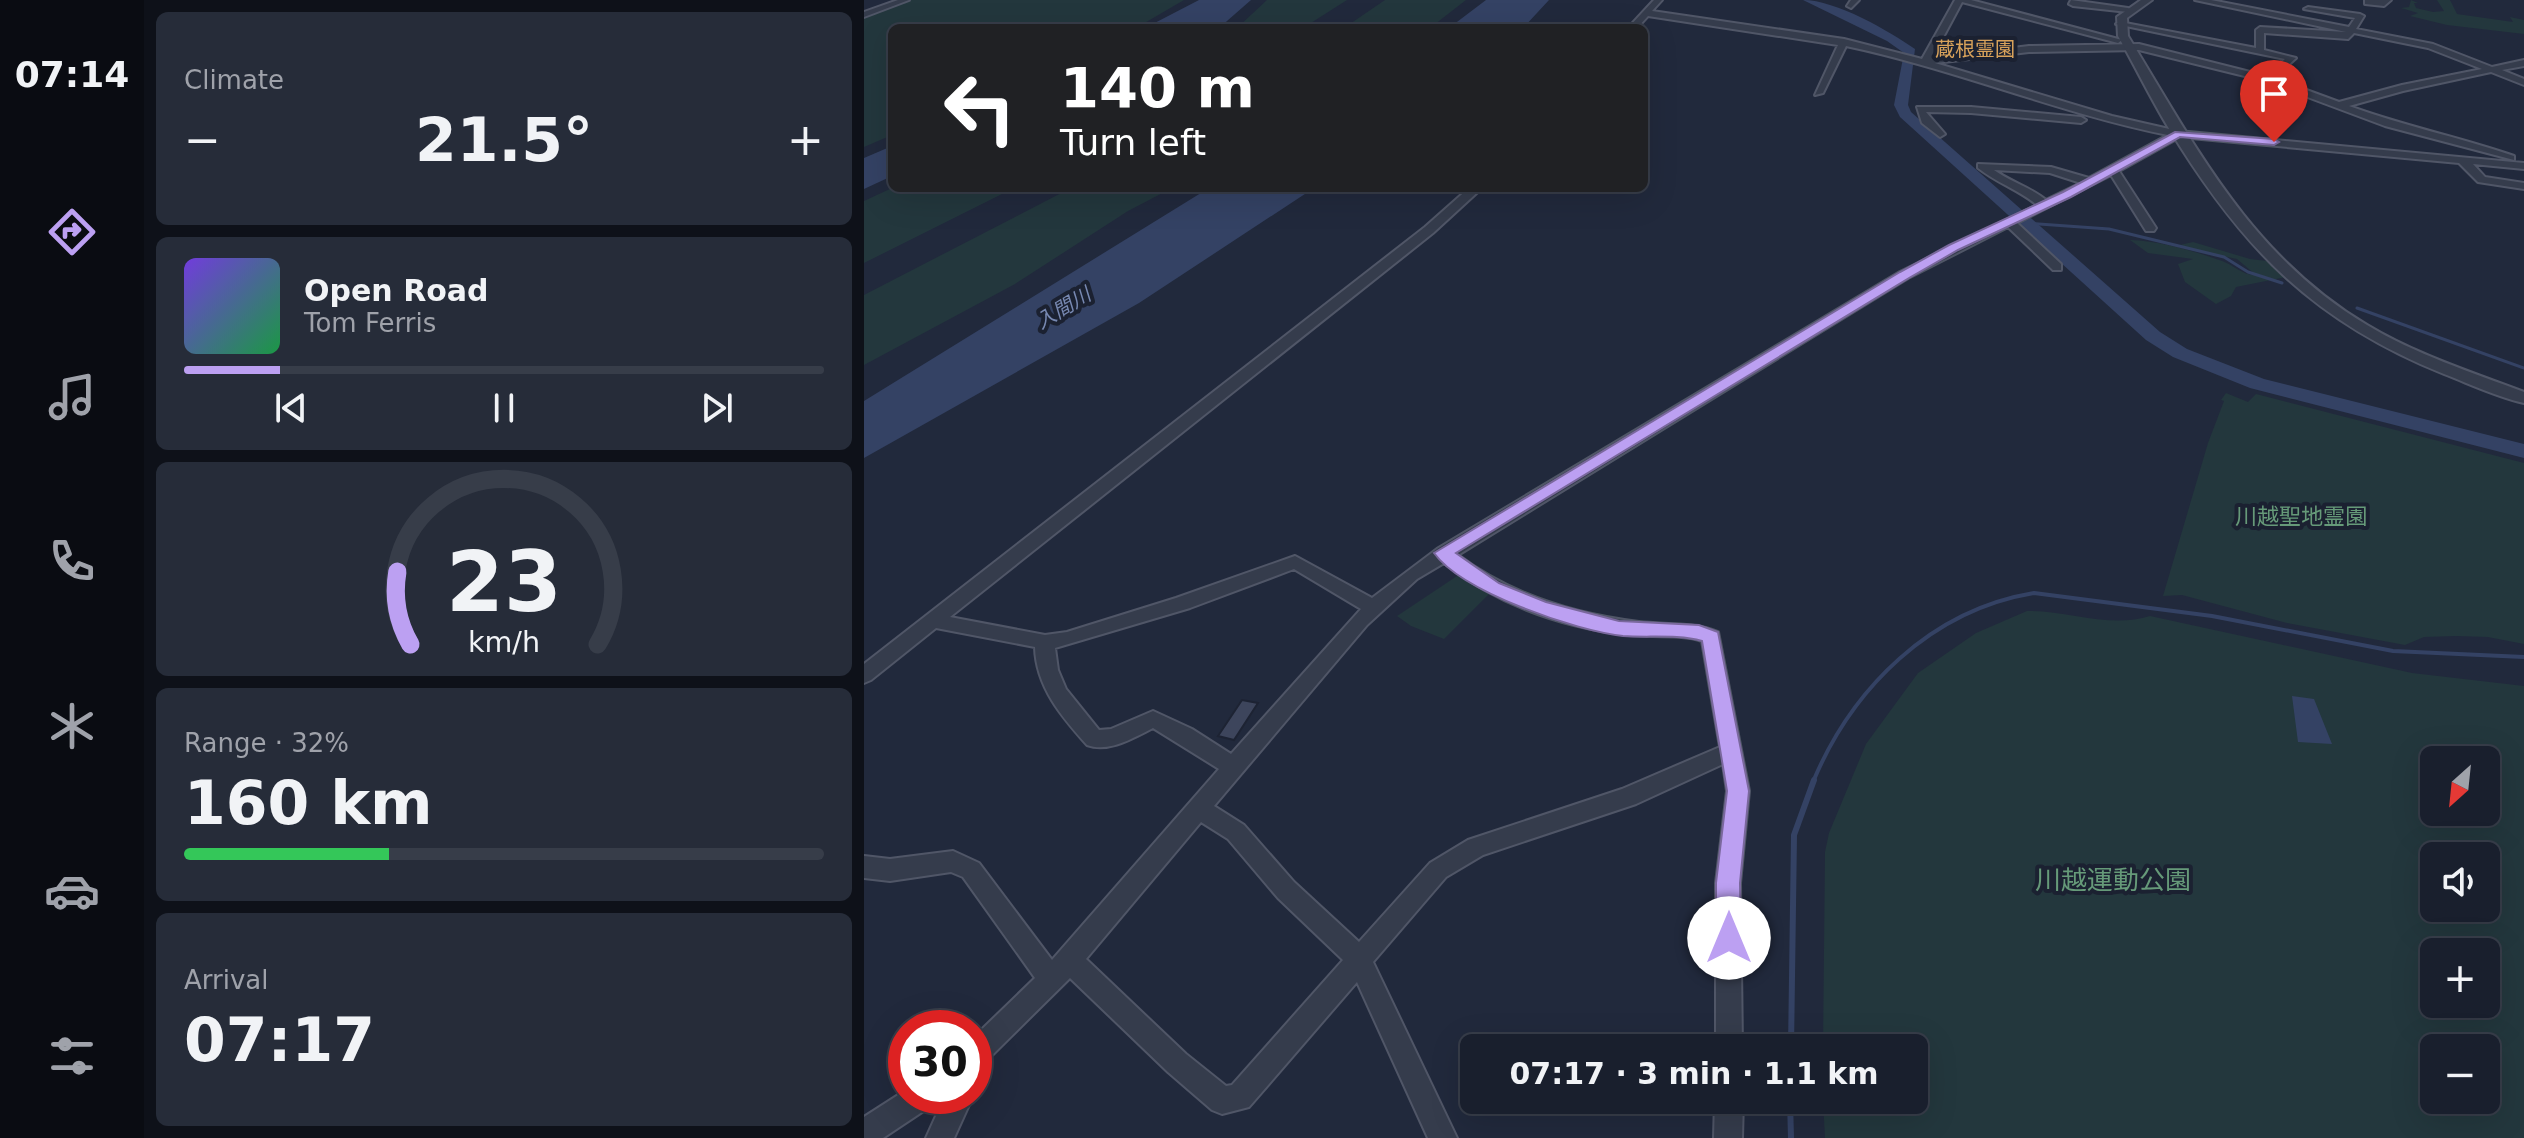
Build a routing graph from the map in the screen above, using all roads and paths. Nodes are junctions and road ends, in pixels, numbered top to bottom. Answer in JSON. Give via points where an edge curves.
{"nodes":[{"id":1,"x":905,"y":0,"type":"edge"},
{"id":2,"x":1658,"y":0,"type":"edge"},
{"id":3,"x":1741,"y":0,"type":"edge"},
{"id":4,"x":1756,"y":0,"type":"edge"},
{"id":5,"x":1960,"y":0,"type":"edge"},
{"id":6,"x":2013,"y":0,"type":"edge"},
{"id":7,"x":2075,"y":0,"type":"edge"},
{"id":8,"x":2147,"y":0,"type":"edge"},
{"id":9,"x":2199,"y":0,"type":"edge"},
{"id":10,"x":2298,"y":0,"type":"edge"},
{"id":11,"x":2315,"y":0,"type":"edge"},
{"id":12,"x":2387,"y":0,"type":"edge"},
{"id":13,"x":2368,"y":2,"type":"dead end"},
{"id":14,"x":2239,"y":4,"type":"edge"},
{"id":15,"x":2128,"y":10,"type":"junction"},
{"id":16,"x":2008,"y":12,"type":"junction"},
{"id":17,"x":1646,"y":13,"type":"junction"},
{"id":18,"x":864,"y":15,"type":"edge"},
{"id":19,"x":1636,"y":24,"type":"edge"},
{"id":20,"x":2120,"y":24,"type":"junction"},
{"id":21,"x":2354,"y":29,"type":"junction"},
{"id":22,"x":2428,"y":35,"type":"dead end"},
{"id":23,"x":1844,"y":42,"type":"junction"},
{"id":24,"x":2423,"y":45,"type":"junction"},
{"id":25,"x":1992,"y":47,"type":"dead end"},
{"id":26,"x":2130,"y":49,"type":"junction"},
{"id":27,"x":2018,"y":50,"type":"junction"},
{"id":28,"x":2260,"y":50,"type":"junction"},
{"id":29,"x":2073,"y":57,"type":"dead end"},
{"id":30,"x":1925,"y":62,"type":"junction"},
{"id":31,"x":2524,"y":63,"type":"edge"},
{"id":32,"x":2493,"y":70,"type":"junction"},
{"id":33,"x":2268,"y":79,"type":"junction"},
{"id":34,"x":2524,"y":82,"type":"edge"},
{"id":35,"x":1818,"y":93,"type":"dead end"},
{"id":36,"x":2340,"y":105,"type":"junction"},
{"id":37,"x":2132,"y":126,"type":"junction"},
{"id":38,"x":1940,"y":134,"type":"dead end"},
{"id":39,"x":2178,"y":134,"type":"junction"},
{"id":40,"x":2462,"y":160,"type":"junction"},
{"id":41,"x":2524,"y":164,"type":"edge"},
{"id":42,"x":2113,"y":170,"type":"junction"},
{"id":43,"x":2090,"y":182,"type":"junction"},
{"id":44,"x":2524,"y":186,"type":"edge"},
{"id":45,"x":1472,"y":192,"type":"edge"},
{"id":46,"x":2045,"y":205,"type":"junction"},
{"id":47,"x":2016,"y":219,"type":"junction"},
{"id":48,"x":2150,"y":228,"type":"dead end"},
{"id":49,"x":2057,"y":267,"type":"dead end"},
{"id":50,"x":2524,"y":398,"type":"edge"},
{"id":51,"x":1443,"y":553,"type":"junction"},
{"id":52,"x":1372,"y":607,"type":"junction"},
{"id":53,"x":934,"y":621,"type":"junction"},
{"id":54,"x":1045,"y":642,"type":"junction"},
{"id":55,"x":864,"y":675,"type":"edge"},
{"id":56,"x":1731,"y":751,"type":"junction"},
{"id":57,"x":1232,"y":766,"type":"junction"},
{"id":58,"x":1199,"y":808,"type":"junction"},
{"id":59,"x":864,"y":867,"type":"edge"},
{"id":60,"x":1359,"y":959,"type":"junction"},
{"id":61,"x":1069,"y":960,"type":"junction"},
{"id":62,"x":1051,"y":979,"type":"junction"},
{"id":63,"x":1729,"y":1034,"type":"edge"},
{"id":64,"x":992,"y":1040,"type":"edge"},
{"id":65,"x":894,"y":1114,"type":"edge"},
{"id":66,"x":951,"y":1114,"type":"edge"},
{"id":67,"x":1729,"y":1114,"type":"edge"},
{"id":68,"x":864,"y":1134,"type":"edge"},
{"id":69,"x":940,"y":1138,"type":"edge"},
{"id":70,"x":1443,"y":1138,"type":"edge"},
{"id":71,"x":1728,"y":1138,"type":"edge"}],
"edges":[{"from":1,"to":18,"type":"street"},
{"from":2,"to":17,"type":"street"},
{"from":3,"to":4,"type":"street"},
{"from":5,"to":16,"type":"street"},
{"from":5,"to":30,"type":"street"},
{"from":6,"to":16,"type":"street"},
{"from":7,"to":15,"type":"street","via":[[2073,4]]},
{"from":8,"to":15,"type":"street"},
{"from":9,"to":14,"type":"street"},
{"from":10,"to":11,"type":"street"},
{"from":12,"to":13,"type":"street"},
{"from":14,"to":21,"type":"street"},
{"from":14,"to":21,"type":"street","via":[[2360,16]]},
{"from":15,"to":20,"type":"street"},
{"from":16,"to":26,"type":"street"},
{"from":17,"to":19,"type":"street"},
{"from":17,"to":23,"type":"street"},
{"from":20,"to":26,"type":"street"},
{"from":20,"to":28,"type":"street"},
{"from":21,"to":24,"type":"street"},
{"from":21,"to":28,"type":"street","via":[[2344,36],[2260,30]]},
{"from":22,"to":24,"type":"street"},
{"from":23,"to":30,"type":"street"},
{"from":23,"to":35,"type":"street"},
{"from":24,"to":32,"type":"street"},
{"from":25,"to":27,"type":"street"},
{"from":26,"to":27,"type":"street"},
{"from":26,"to":33,"type":"street"},
{"from":26,"to":39,"type":"street"},
{"from":27,"to":29,"type":"street","via":[[2020,55]]},
{"from":27,"to":30,"type":"street"},
{"from":28,"to":33,"type":"street","via":[[2292,60]]},
{"from":30,"to":37,"type":"street"},
{"from":31,"to":32,"type":"street"},
{"from":32,"to":34,"type":"street"},
{"from":32,"to":36,"type":"street"},
{"from":33,"to":36,"type":"street"},
{"from":36,"to":41,"type":"street"},
{"from":37,"to":38,"type":"street","via":[[1920,109]]},
{"from":37,"to":39,"type":"street"},
{"from":39,"to":40,"type":"street"},
{"from":39,"to":42,"type":"street"},
{"from":39,"to":50,"type":"street","via":[[2248,227],[2327,307],[2390,344]]},
{"from":40,"to":41,"type":"street"},
{"from":40,"to":44,"type":"street","via":[[2482,180]]},
{"from":42,"to":43,"type":"street"},
{"from":42,"to":48,"type":"street"},
{"from":43,"to":46,"type":"street"},
{"from":43,"to":46,"type":"street","via":[[2051,170],[1982,166]]},
{"from":45,"to":53,"type":"street"},
{"from":46,"to":47,"type":"street"},
{"from":47,"to":49,"type":"street"},
{"from":47,"to":51,"type":"street","via":[[1904,275]]},
{"from":51,"to":52,"type":"street"},
{"from":51,"to":56,"type":"street","via":[[1493,588],[1541,607],[1619,628],[1711,637]]},
{"from":52,"to":54,"type":"street","via":[[1295,562],[1120,624]]},
{"from":52,"to":57,"type":"street"},
{"from":53,"to":54,"type":"street"},
{"from":53,"to":55,"type":"street"},
{"from":54,"to":57,"type":"street","via":[[1044,664],[1060,701],[1094,739],[1113,737],[1153,719]]},
{"from":56,"to":60,"type":"street","via":[[1628,797],[1476,847],[1438,870]]},
{"from":56,"to":63,"type":"street","via":[[1738,791],[1728,883]]},
{"from":57,"to":58,"type":"street"},
{"from":58,"to":60,"type":"street","via":[[1236,832],[1286,890]]},
{"from":58,"to":61,"type":"street"},
{"from":59,"to":62,"type":"street","via":[[890,870],[953,861],[971,870]]},
{"from":60,"to":61,"type":"street","via":[[1239,1097],[1222,1100]]},
{"from":60,"to":70,"type":"street"},
{"from":61,"to":62,"type":"street"},
{"from":62,"to":64,"type":"street"},
{"from":65,"to":68,"type":"street"},
{"from":66,"to":69,"type":"street"},
{"from":67,"to":71,"type":"street"}]}
